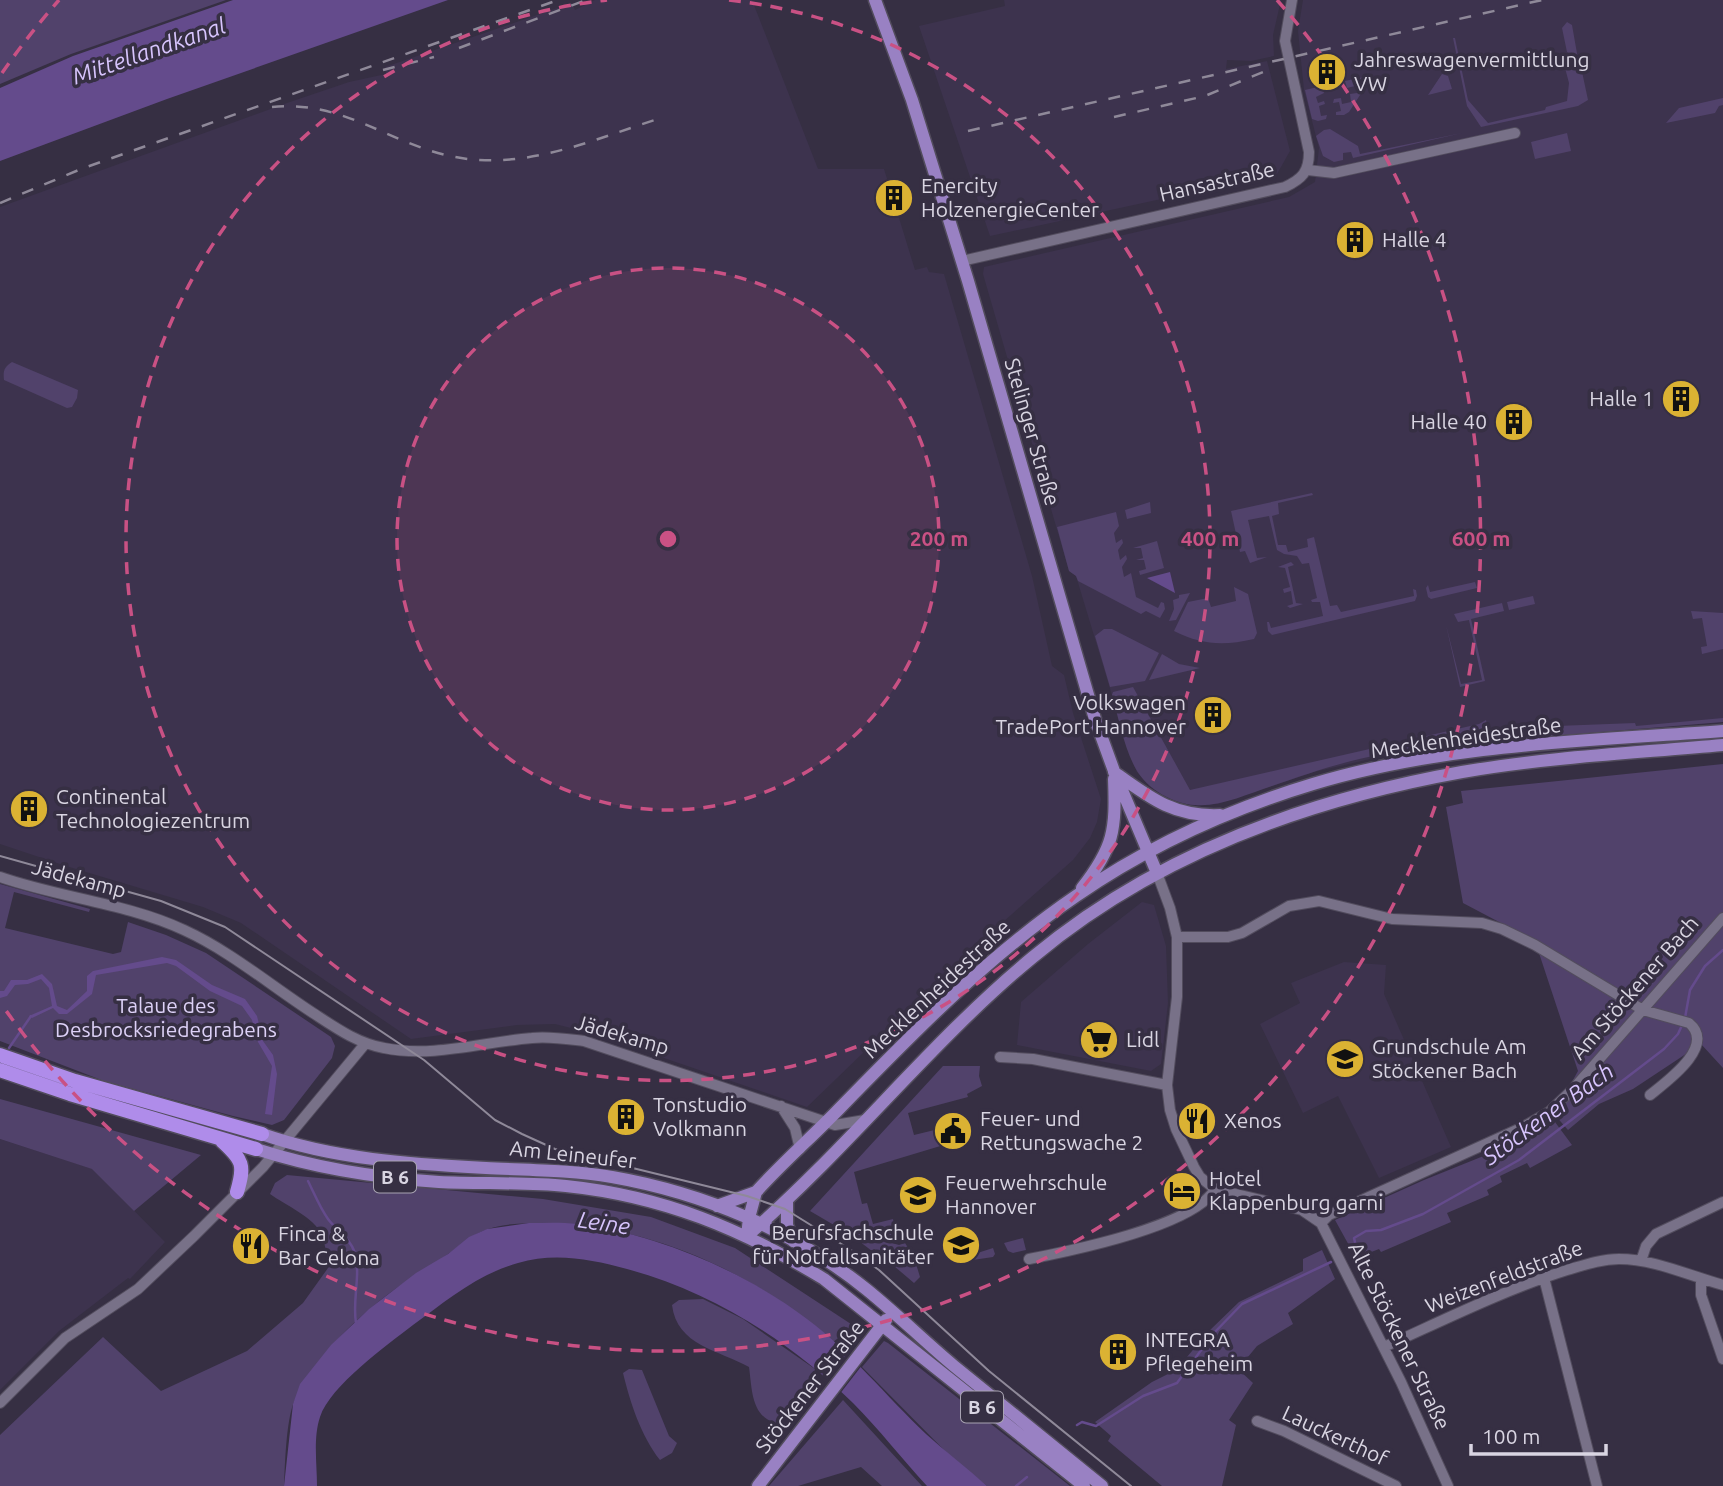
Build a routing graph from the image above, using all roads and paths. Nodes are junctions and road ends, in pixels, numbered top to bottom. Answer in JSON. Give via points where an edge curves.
{"nodes":[{"id":1,"x":875,"y":0,"type":"edge"},
{"id":2,"x":1292,"y":0,"type":"edge"},
{"id":3,"x":1515,"y":133,"type":"dead end"},
{"id":4,"x":1308,"y":170,"type":"junction"},
{"id":5,"x":962,"y":261,"type":"junction"},
{"id":6,"x":1723,"y":730,"type":"edge"},
{"id":7,"x":1723,"y":745,"type":"edge"},
{"id":8,"x":1114,"y":771,"type":"junction"},
{"id":9,"x":1229,"y":815,"type":"junction"},
{"id":10,"x":1148,"y":852,"type":"junction"},
{"id":11,"x":1157,"y":873,"type":"junction"},
{"id":12,"x":0,"y":877,"type":"edge"},
{"id":13,"x":1076,"y":895,"type":"junction"},
{"id":14,"x":1723,"y":918,"type":"edge"},
{"id":15,"x":1177,"y":937,"type":"junction"},
{"id":16,"x":1643,"y":1010,"type":"junction"},
{"id":17,"x":365,"y":1044,"type":"junction"},
{"id":18,"x":0,"y":1055,"type":"edge"},
{"id":19,"x":1000,"y":1057,"type":"dead end"},
{"id":20,"x":0,"y":1070,"type":"edge"},
{"id":21,"x":1167,"y":1085,"type":"junction"},
{"id":22,"x":1650,"y":1095,"type":"dead end"},
{"id":23,"x":780,"y":1106,"type":"junction"},
{"id":24,"x":865,"y":1120,"type":"junction"},
{"id":25,"x":827,"y":1121,"type":"junction"},
{"id":26,"x":261,"y":1134,"type":"joint"},
{"id":27,"x":218,"y":1138,"type":"junction"},
{"id":28,"x":284,"y":1142,"type":"junction"},
{"id":29,"x":256,"y":1149,"type":"joint"},
{"id":30,"x":800,"y":1149,"type":"junction"},
{"id":31,"x":274,"y":1155,"type":"junction"},
{"id":32,"x":1215,"y":1189,"type":"junction"},
{"id":33,"x":237,"y":1192,"type":"junction"},
{"id":34,"x":756,"y":1192,"type":"junction"},
{"id":35,"x":787,"y":1202,"type":"junction"},
{"id":36,"x":1723,"y":1202,"type":"edge"},
{"id":37,"x":717,"y":1206,"type":"junction"},
{"id":38,"x":755,"y":1221,"type":"junction"},
{"id":39,"x":1321,"y":1223,"type":"junction"},
{"id":40,"x":747,"y":1236,"type":"junction"},
{"id":41,"x":793,"y":1241,"type":"junction"},
{"id":42,"x":1028,"y":1259,"type":"dead end"},
{"id":43,"x":1641,"y":1261,"type":"junction"},
{"id":44,"x":1544,"y":1278,"type":"junction"},
{"id":45,"x":1701,"y":1279,"type":"junction"},
{"id":46,"x":1723,"y":1285,"type":"edge"},
{"id":47,"x":893,"y":1312,"type":"junction"},
{"id":48,"x":883,"y":1325,"type":"junction"},
{"id":49,"x":1384,"y":1347,"type":"junction"},
{"id":50,"x":1723,"y":1359,"type":"edge"},
{"id":51,"x":0,"y":1403,"type":"edge"},
{"id":52,"x":1257,"y":1420,"type":"dead end"},
{"id":53,"x":758,"y":1486,"type":"edge"},
{"id":54,"x":1084,"y":1486,"type":"edge"},
{"id":55,"x":1102,"y":1486,"type":"edge"},
{"id":56,"x":1396,"y":1486,"type":"edge"},
{"id":57,"x":1448,"y":1486,"type":"edge"},
{"id":58,"x":1597,"y":1486,"type":"edge"}],
"edges":[{"from":1,"to":5,"type":"main road","name":"Stelinger Straße"},
{"from":2,"to":4,"type":"street","via":[[1285,41],[1309,152]]},
{"from":3,"to":4,"type":"street","via":[[1334,173]]},
{"from":4,"to":5,"type":"street","name":"Hansastraße","via":[[1285,187]]},
{"from":5,"to":8,"type":"main road","name":"Stelinger Straße"},
{"from":6,"to":9,"type":"main road","name":"Mecklenheidestraße","via":[[1526,746],[1417,761],[1313,784]]},
{"from":7,"to":11,"type":"main road","name":"Mecklenheidestraße","via":[[1463,772],[1367,792],[1251,829]]},
{"from":8,"to":9,"type":"main road","via":[[1162,805],[1201,816]]},
{"from":8,"to":10,"type":"main road","name":"Stelinger Straße"},
{"from":8,"to":13,"type":"main road","via":[[1110,843],[1101,864]]},
{"from":9,"to":10,"type":"main road","name":"Mecklenheidestraße"},
{"from":10,"to":11,"type":"main road","name":"Stelinger Straße"},
{"from":10,"to":13,"type":"main road","name":"Mecklenheidestraße"},
{"from":11,"to":15,"type":"street"},
{"from":11,"to":24,"type":"main road","name":"Mecklenheidestraße","via":[[1093,911],[1033,956]]},
{"from":12,"to":17,"type":"street","name":"Jädekamp","via":[[181,928]]},
{"from":13,"to":25,"type":"main road","name":"Mecklenheidestraße","via":[[966,983]]},
{"from":14,"to":16,"type":"street","name":"Am Stöckener Bach"},
{"from":15,"to":16,"type":"street","via":[[1228,937],[1289,906],[1319,901],[1392,919],[1482,923],[1527,940]]},
{"from":15,"to":21,"type":"street","via":[[1177,997]]},
{"from":16,"to":22,"type":"street","via":[[1689,1023],[1697,1041],[1675,1076]]},
{"from":16,"to":39,"type":"street","name":"Am Stöckener Bach","via":[[1549,1112]]},
{"from":17,"to":23,"type":"street","name":"Jädekamp","via":[[422,1051],[533,1038],[584,1041]]},
{"from":17,"to":28,"type":"street"},
{"from":18,"to":26,"type":"highway","name":"Am Leineufer","number":"B 6"},
{"from":19,"to":21,"type":"street"},
{"from":20,"to":27,"type":"highway","name":"Am Leineufer","number":"B 6"},
{"from":21,"to":32,"type":"street","via":[[1183,1146],[1200,1177]]},
{"from":23,"to":25,"type":"street","name":"Jädekamp"},
{"from":23,"to":30,"type":"street","via":[[795,1128]]},
{"from":24,"to":25,"type":"street","name":"Jädekamp","via":[[844,1125]]},
{"from":24,"to":35,"type":"main road","name":"Mecklenheidestraße"},
{"from":25,"to":30,"type":"main road","name":"Mecklenheidestraße"},
{"from":26,"to":28,"type":"main road","name":"Am Leineufer","number":"B 6"},
{"from":27,"to":29,"type":"highway","name":"Am Leineufer","number":"B 6"},
{"from":27,"to":33,"type":"highway","via":[[241,1162]]},
{"from":28,"to":31,"type":"street"},
{"from":28,"to":37,"type":"main road","name":"Am Leineufer","number":"B 6","via":[[376,1159],[610,1177],[654,1185]]},
{"from":29,"to":31,"type":"main road","name":"Am Leineufer","number":"B 6"},
{"from":30,"to":34,"type":"main road","name":"Mecklenheidestraße"},
{"from":31,"to":33,"type":"street"},
{"from":31,"to":40,"type":"main road","name":"Am Leineufer","number":"B 6","via":[[438,1182],[606,1191],[682,1209]]},
{"from":32,"to":39,"type":"street","via":[[1302,1210]]},
{"from":32,"to":42,"type":"street","via":[[1205,1202],[1146,1230]]},
{"from":33,"to":51,"type":"street","via":[[138,1289],[65,1338]]},
{"from":34,"to":37,"type":"main road"},
{"from":34,"to":38,"type":"main road"},
{"from":35,"to":38,"type":"main road","name":"Mecklenheidestraße"},
{"from":35,"to":41,"type":"main road"},
{"from":36,"to":43,"type":"street","via":[[1656,1234]]},
{"from":37,"to":38,"type":"main road","name":"Am Leineufer","number":"B 6"},
{"from":38,"to":40,"type":"main road","name":"Mecklenheidestraße"},
{"from":38,"to":41,"type":"main road","name":"Am Leineufer","number":"B 6"},
{"from":39,"to":49,"type":"street","name":"Alte Stöckener Straße"},
{"from":40,"to":48,"type":"main road","name":"Am Leineufer","number":"B 6","via":[[824,1279]]},
{"from":41,"to":47,"type":"main road","name":"Am Leineufer","number":"B 6"},
{"from":43,"to":44,"type":"street","name":"Weizenfeldstraße","via":[[1600,1260]]},
{"from":43,"to":45,"type":"street","name":"Weizenfeldstraße"},
{"from":44,"to":49,"type":"street","name":"Weizenfeldstraße"},
{"from":44,"to":58,"type":"street"},
{"from":45,"to":46,"type":"street","name":"Weizenfeldstraße"},
{"from":45,"to":50,"type":"street","via":[[1701,1295]]},
{"from":47,"to":48,"type":"main road","name":"Stöckener Straße"},
{"from":47,"to":55,"type":"main road","name":"Am Leineufer","number":"B 6"},
{"from":48,"to":53,"type":"main road","name":"Stöckener Straße"},
{"from":48,"to":54,"type":"main road","name":"Am Leineufer","number":"B 6"},
{"from":49,"to":57,"type":"street","name":"Alte Stöckener Straße"},
{"from":52,"to":56,"type":"street","name":"Lauckerthof"}]}
